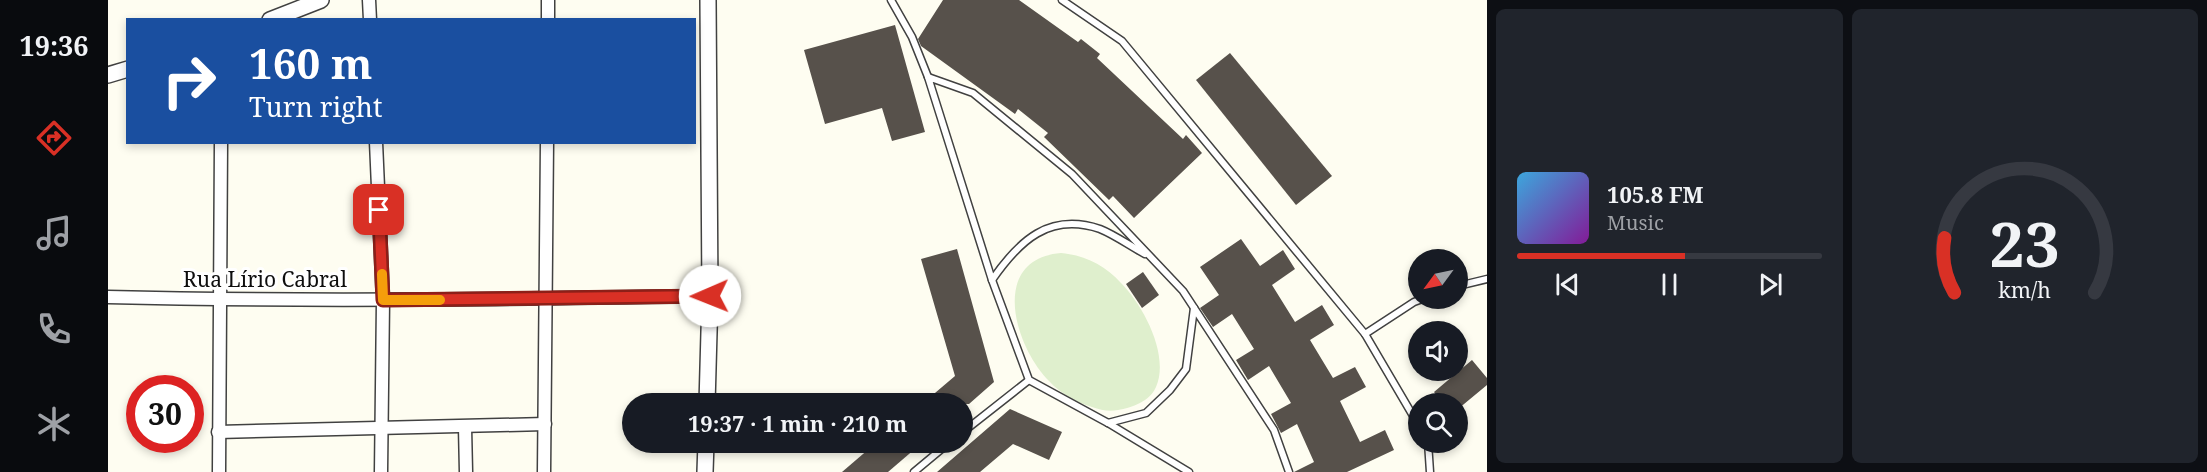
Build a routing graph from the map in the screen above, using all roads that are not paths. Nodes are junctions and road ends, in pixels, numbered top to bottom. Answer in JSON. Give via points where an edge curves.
{"nodes":[{"id":1,"x":321,"y":0,"type":"edge"},
{"id":2,"x":369,"y":0,"type":"edge"},
{"id":3,"x":548,"y":0,"type":"edge"},
{"id":4,"x":708,"y":0,"type":"edge"},
{"id":5,"x":891,"y":0,"type":"edge"},
{"id":6,"x":1062,"y":0,"type":"edge"},
{"id":7,"x":275,"y":18,"type":"edge"},
{"id":8,"x":370,"y":18,"type":"edge"},
{"id":9,"x":548,"y":18,"type":"edge"},
{"id":10,"x":126,"y":70,"type":"edge"},
{"id":11,"x":108,"y":75,"type":"edge"},
{"id":12,"x":928,"y":77,"type":"junction"},
{"id":13,"x":221,"y":144,"type":"edge"},
{"id":14,"x":375,"y":144,"type":"edge"},
{"id":15,"x":546,"y":144,"type":"edge"},
{"id":16,"x":1151,"y":257,"type":"junction"},
{"id":17,"x":1487,"y":279,"type":"edge"},
{"id":18,"x":992,"y":280,"type":"junction"},
{"id":19,"x":1468,"y":284,"type":"edge"},
{"id":20,"x":710,"y":296,"type":"junction"},
{"id":21,"x":108,"y":297,"type":"edge"},
{"id":22,"x":544,"y":298,"type":"junction"},
{"id":23,"x":220,"y":300,"type":"junction"},
{"id":24,"x":383,"y":300,"type":"junction"},
{"id":25,"x":1408,"y":306,"type":"edge"},
{"id":26,"x":1194,"y":308,"type":"junction"},
{"id":27,"x":1365,"y":334,"type":"junction"},
{"id":28,"x":1029,"y":380,"type":"junction"},
{"id":29,"x":707,"y":393,"type":"edge"},
{"id":30,"x":1408,"y":407,"type":"edge"},
{"id":31,"x":1108,"y":423,"type":"junction"},
{"id":32,"x":545,"y":424,"type":"junction"},
{"id":33,"x":973,"y":424,"type":"edge"},
{"id":34,"x":382,"y":427,"type":"junction"},
{"id":35,"x":465,"y":427,"type":"junction"},
{"id":36,"x":218,"y":432,"type":"junction"},
{"id":37,"x":706,"y":453,"type":"edge"},
{"id":38,"x":937,"y":453,"type":"edge"},
{"id":39,"x":1429,"y":453,"type":"edge"},
{"id":40,"x":219,"y":472,"type":"edge"},
{"id":41,"x":381,"y":472,"type":"edge"},
{"id":42,"x":466,"y":472,"type":"edge"},
{"id":43,"x":544,"y":472,"type":"edge"},
{"id":44,"x":705,"y":472,"type":"edge"},
{"id":45,"x":914,"y":472,"type":"edge"},
{"id":46,"x":1189,"y":472,"type":"edge"},
{"id":47,"x":1289,"y":472,"type":"edge"},
{"id":48,"x":1430,"y":472,"type":"edge"}],
"edges":[{"from":1,"to":7,"type":"street"},
{"from":2,"to":8,"type":"street"},
{"from":3,"to":9,"type":"street"},
{"from":4,"to":20,"type":"street"},
{"from":5,"to":12,"type":"lane"},
{"from":6,"to":27,"type":"lane","via":[[1122,41]]},
{"from":10,"to":11,"type":"street"},
{"from":12,"to":16,"type":"lane","via":[[973,93],[1072,174]]},
{"from":12,"to":18,"type":"lane"},
{"from":13,"to":23,"type":"street"},
{"from":14,"to":24,"type":"street"},
{"from":15,"to":22,"type":"street"},
{"from":16,"to":18,"type":"lane","via":[[1100,229],[1064,223],[1034,234],[1008,257]]},
{"from":16,"to":26,"type":"lane"},
{"from":17,"to":19,"type":"lane"},
{"from":18,"to":28,"type":"lane"},
{"from":20,"to":22,"type":"street","name":"Rua Lírio Cabral"},
{"from":20,"to":29,"type":"street"},
{"from":21,"to":23,"type":"street","name":"Rua Lírio Cabral"},
{"from":22,"to":24,"type":"street","name":"Rua Lírio Cabral"},
{"from":22,"to":32,"type":"street"},
{"from":23,"to":24,"type":"street","name":"Rua Lírio Cabral"},
{"from":23,"to":36,"type":"street"},
{"from":24,"to":34,"type":"street"},
{"from":25,"to":27,"type":"lane"},
{"from":26,"to":31,"type":"lane","via":[[1186,369],[1146,413]]},
{"from":26,"to":47,"type":"lane","via":[[1274,430]]},
{"from":27,"to":30,"type":"lane"},
{"from":28,"to":31,"type":"lane"},
{"from":28,"to":33,"type":"lane"},
{"from":31,"to":46,"type":"lane"},
{"from":32,"to":35,"type":"street"},
{"from":32,"to":43,"type":"street"},
{"from":34,"to":35,"type":"street"},
{"from":34,"to":36,"type":"street"},
{"from":34,"to":41,"type":"street"},
{"from":35,"to":42,"type":"street"},
{"from":36,"to":40,"type":"street"},
{"from":37,"to":44,"type":"street"},
{"from":38,"to":45,"type":"lane"},
{"from":39,"to":48,"type":"lane"}]}
